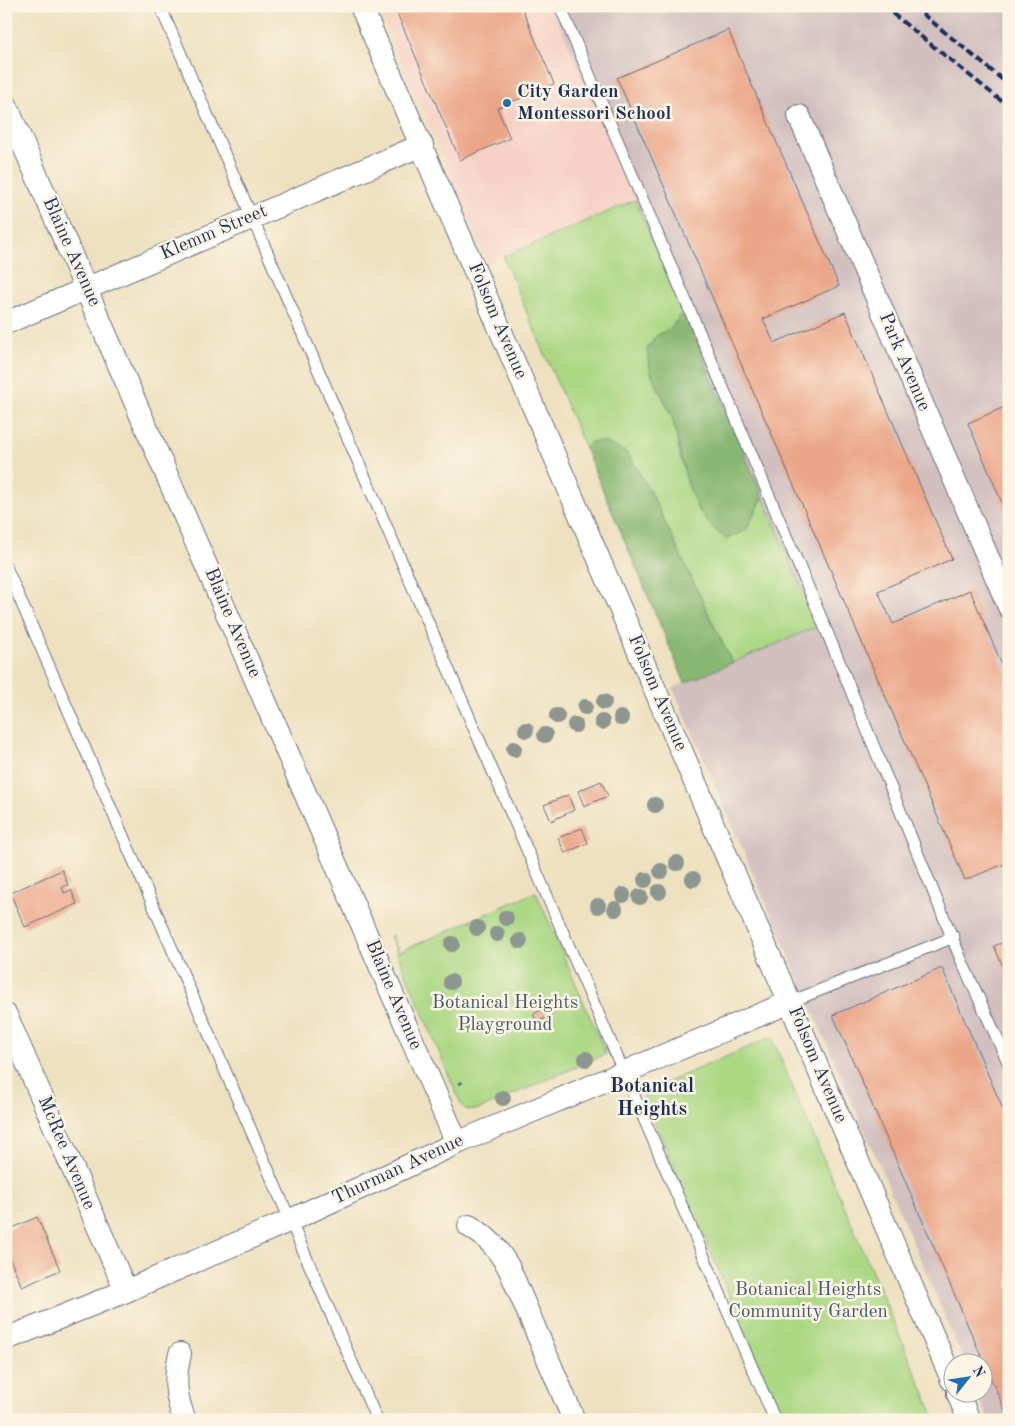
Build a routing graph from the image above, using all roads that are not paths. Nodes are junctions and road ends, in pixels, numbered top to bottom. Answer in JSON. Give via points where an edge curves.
{"nodes":[{"id":1,"x":160,"y":6,"type":"edge"},
{"id":2,"x":361,"y":6,"type":"edge"},
{"id":3,"x":560,"y":6,"type":"edge"},
{"id":4,"x":6,"y":105,"type":"edge"},
{"id":5,"x":799,"y":116,"type":"dead end"},
{"id":6,"x":422,"y":145,"type":"junction"},
{"id":7,"x":252,"y":216,"type":"junction"},
{"id":8,"x":87,"y":288,"type":"junction"},
{"id":9,"x":6,"y":323,"type":"edge"},
{"id":10,"x":6,"y":567,"type":"edge"},
{"id":11,"x":1009,"y":607,"type":"edge"},
{"id":12,"x":954,"y":937,"type":"junction"},
{"id":13,"x":790,"y":1002,"type":"junction"},
{"id":14,"x":6,"y":1015,"type":"edge"},
{"id":15,"x":1009,"y":1064,"type":"edge"},
{"id":16,"x":624,"y":1072,"type":"junction"},
{"id":17,"x":457,"y":1142,"type":"junction"},
{"id":18,"x":291,"y":1220,"type":"junction"},
{"id":19,"x":469,"y":1226,"type":"dead end"},
{"id":20,"x":126,"y":1291,"type":"junction"},
{"id":21,"x":6,"y":1339,"type":"edge"},
{"id":22,"x":180,"y":1354,"type":"dead end"},
{"id":23,"x":942,"y":1357,"type":"edge"},
{"id":24,"x":962,"y":1404,"type":"edge"},
{"id":25,"x":185,"y":1420,"type":"edge"},
{"id":26,"x":377,"y":1420,"type":"edge"},
{"id":27,"x":574,"y":1420,"type":"edge"},
{"id":28,"x":775,"y":1420,"type":"edge"},
{"id":29,"x":969,"y":1420,"type":"edge"}],
"edges":[{"from":1,"to":7,"type":"lane"},
{"from":2,"to":6,"type":"street","name":"Folsom Avenue"},
{"from":3,"to":12,"type":"lane"},
{"from":4,"to":8,"type":"street","name":"Blaine Avenue"},
{"from":5,"to":11,"type":"street","name":"Park Avenue"},
{"from":6,"to":7,"type":"street","name":"Klemm Street"},
{"from":6,"to":13,"type":"street","name":"Folsom Avenue"},
{"from":7,"to":8,"type":"street","name":"Klemm Street"},
{"from":7,"to":16,"type":"lane"},
{"from":8,"to":9,"type":"street","name":"Klemm Street"},
{"from":8,"to":17,"type":"street","name":"Blaine Avenue"},
{"from":10,"to":18,"type":"lane"},
{"from":12,"to":13,"type":"lane"},
{"from":12,"to":15,"type":"lane"},
{"from":13,"to":16,"type":"street","name":"Thurman Avenue"},
{"from":13,"to":23,"type":"street","name":"Folsom Avenue"},
{"from":14,"to":20,"type":"street","name":"McRee Avenue"},
{"from":16,"to":17,"type":"street","name":"Thurman Avenue"},
{"from":16,"to":28,"type":"lane"},
{"from":17,"to":18,"type":"street","name":"Thurman Avenue"},
{"from":18,"to":20,"type":"street","name":"Thurman Avenue"},
{"from":18,"to":26,"type":"lane"},
{"from":19,"to":27,"type":"street","via":[[498,1249]]},
{"from":20,"to":21,"type":"street","name":"Thurman Avenue"},
{"from":22,"to":25,"type":"street","via":[[175,1387]]},
{"from":24,"to":29,"type":"street"}]}
